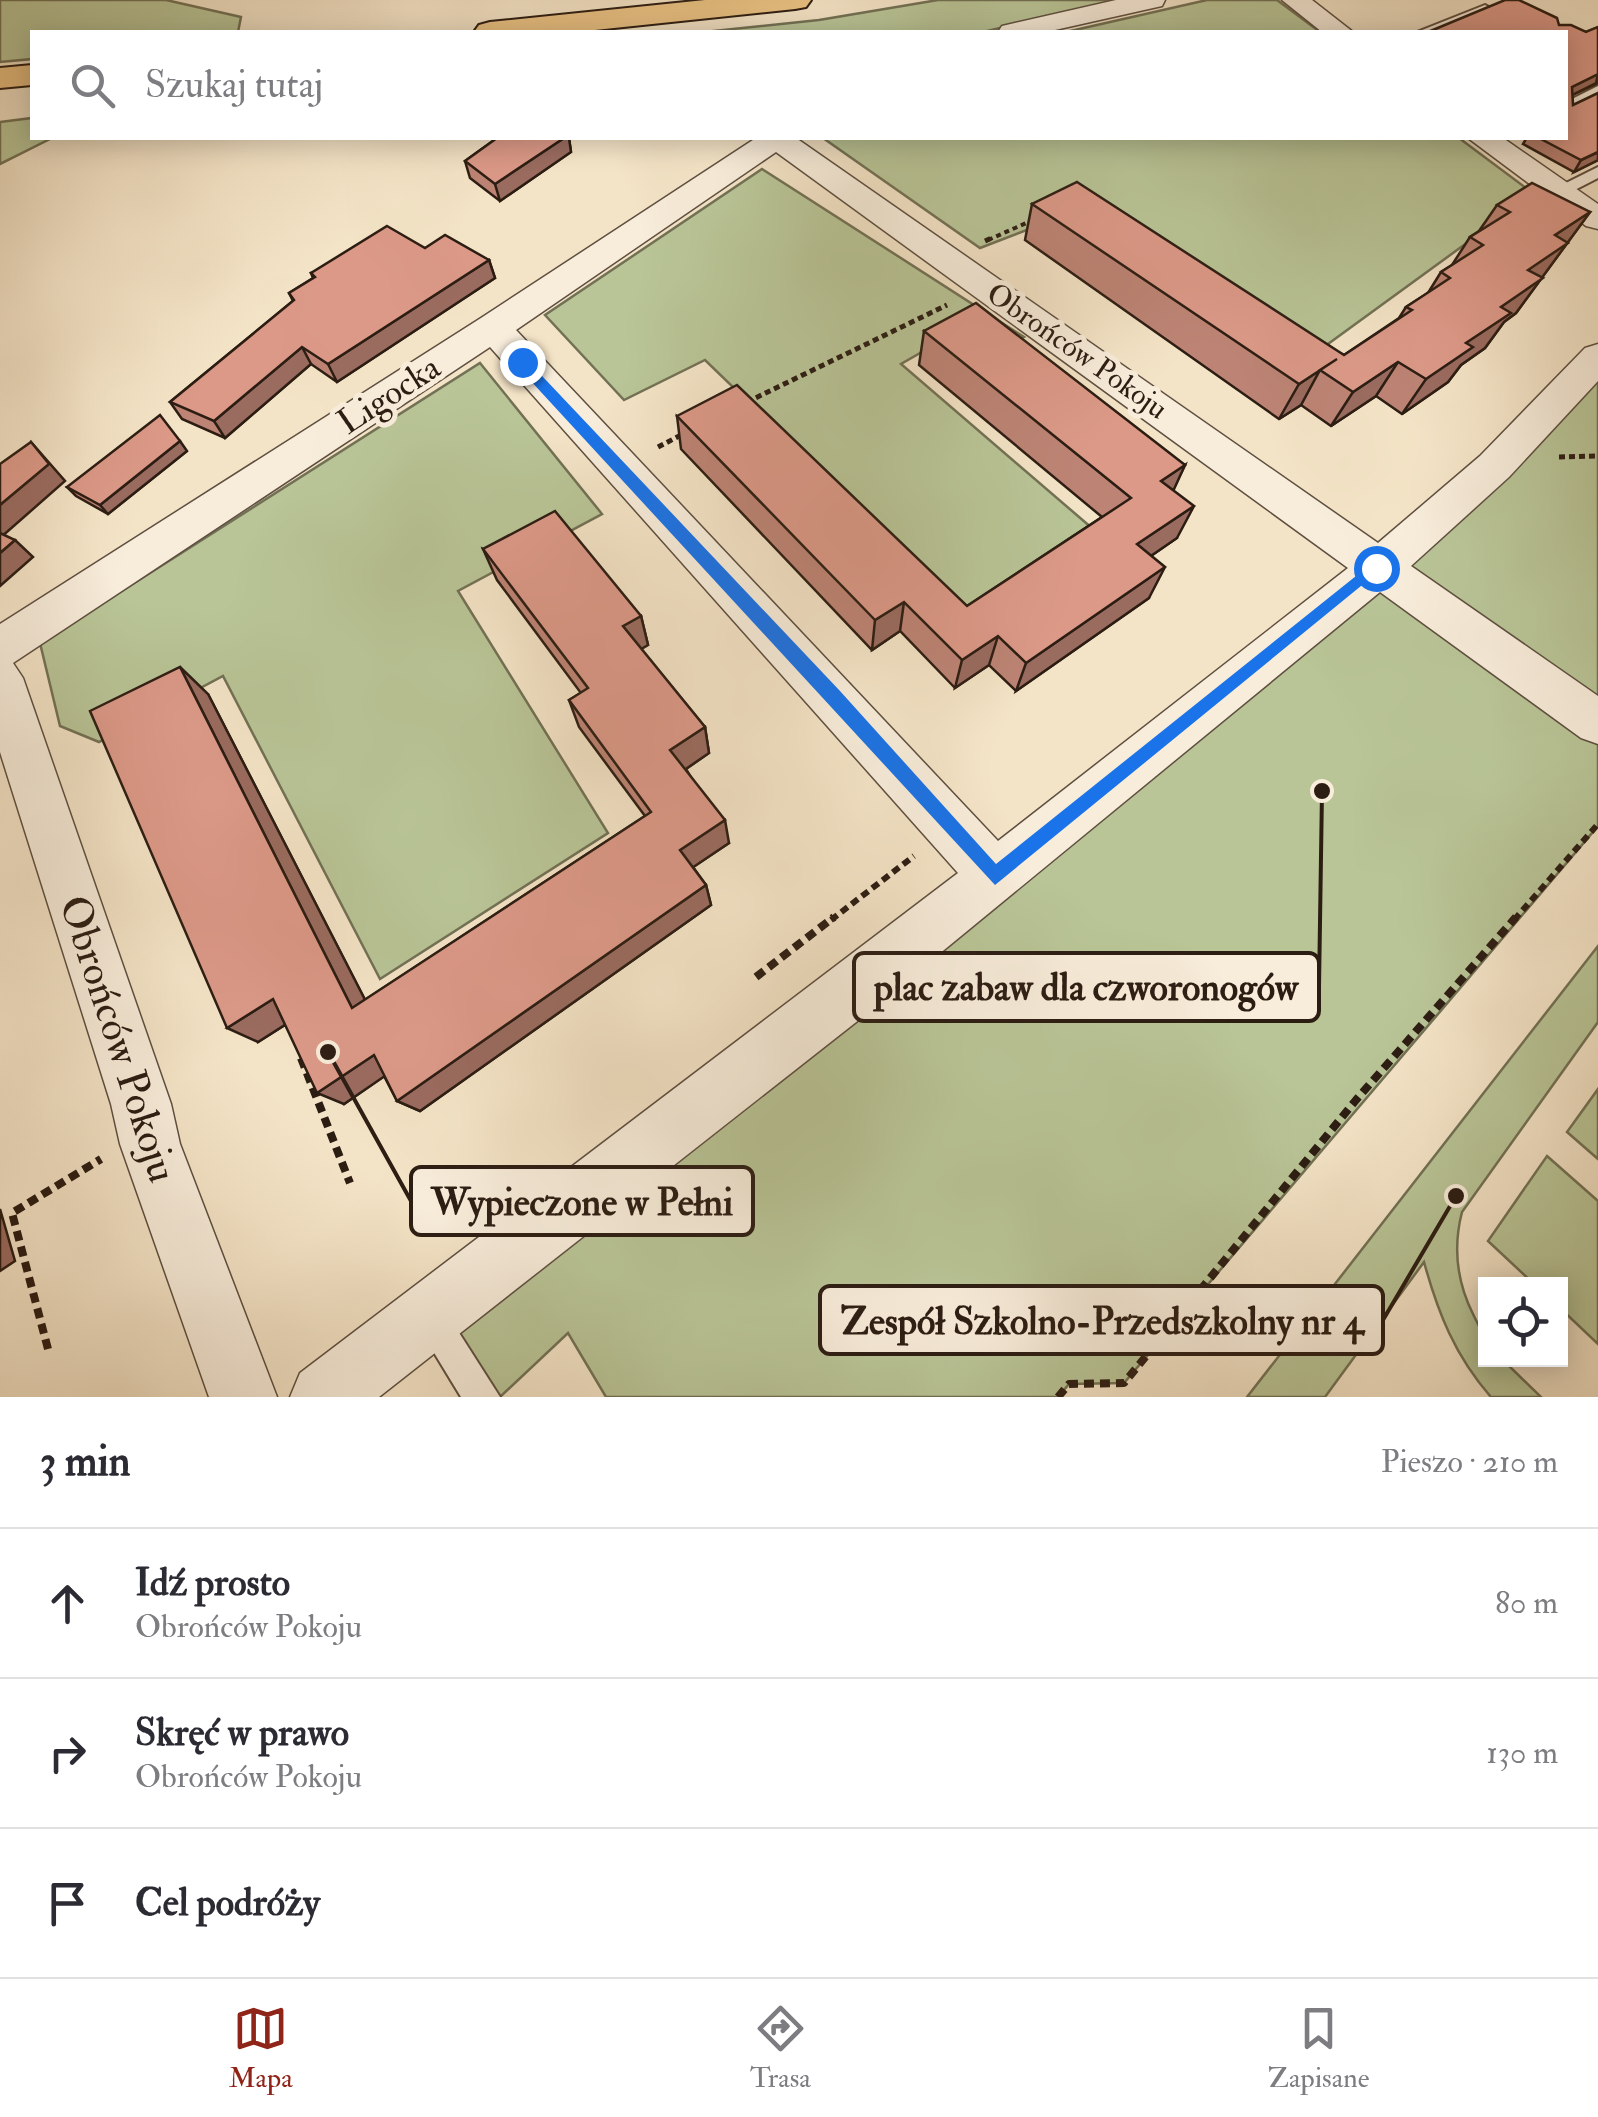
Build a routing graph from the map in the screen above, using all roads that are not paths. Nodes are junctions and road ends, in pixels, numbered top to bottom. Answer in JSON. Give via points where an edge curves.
{"nodes":[{"id":1,"x":795,"y":0,"type":"edge"},
{"id":2,"x":1152,"y":0,"type":"edge"},
{"id":3,"x":1295,"y":0,"type":"edge"},
{"id":4,"x":1485,"y":8,"type":"edge"},
{"id":5,"x":509,"y":30,"type":"edge"},
{"id":6,"x":1021,"y":30,"type":"edge"},
{"id":7,"x":1336,"y":30,"type":"edge"},
{"id":8,"x":1429,"y":30,"type":"edge"},
{"id":9,"x":30,"y":75,"type":"edge"},
{"id":10,"x":0,"y":78,"type":"edge"},
{"id":11,"x":1598,"y":91,"type":"edge"},
{"id":12,"x":1568,"y":107,"type":"edge"},
{"id":13,"x":773,"y":140,"type":"edge"},
{"id":14,"x":779,"y":140,"type":"edge"},
{"id":15,"x":1495,"y":140,"type":"edge"},
{"id":16,"x":1598,"y":172,"type":"edge"},
{"id":17,"x":1559,"y":191,"type":"junction"},
{"id":18,"x":1598,"y":219,"type":"edge"},
{"id":19,"x":494,"y":327,"type":"junction"},
{"id":20,"x":1598,"y":357,"type":"edge"},
{"id":21,"x":1376,"y":568,"type":"junction"},
{"id":22,"x":0,"y":648,"type":"edge"},
{"id":23,"x":0,"y":678,"type":"edge"},
{"id":24,"x":1598,"y":723,"type":"edge"},
{"id":25,"x":995,"y":876,"type":"junction"},
{"id":26,"x":430,"y":1317,"type":"junction"},
{"id":27,"x":243,"y":1397,"type":"edge"},
{"id":28,"x":324,"y":1397,"type":"edge"},
{"id":29,"x":482,"y":1397,"type":"edge"}],
"edges":[{"from":1,"to":5,"type":"main road"},
{"from":2,"to":6,"type":"street"},
{"from":3,"to":7,"type":"street"},
{"from":4,"to":8,"type":"lane"},
{"from":9,"to":10,"type":"main road"},
{"from":11,"to":12,"type":"lane"},
{"from":13,"to":19,"type":"street","name":"Ligocka"},
{"from":14,"to":21,"type":"street","name":"Obrońców Pokoju"},
{"from":15,"to":17,"type":"street"},
{"from":16,"to":17,"type":"lane"},
{"from":17,"to":18,"type":"street"},
{"from":19,"to":22,"type":"street","name":"Ligocka"},
{"from":19,"to":25,"type":"street"},
{"from":20,"to":21,"type":"street","via":[[1504,458]]},
{"from":21,"to":24,"type":"street","name":"Obrońców Pokoju"},
{"from":21,"to":25,"type":"street"},
{"from":23,"to":27,"type":"street","name":"Obrońców Pokoju","via":[[150,1144]]},
{"from":25,"to":26,"type":"street"},
{"from":26,"to":28,"type":"street"},
{"from":26,"to":29,"type":"lane"}]}
